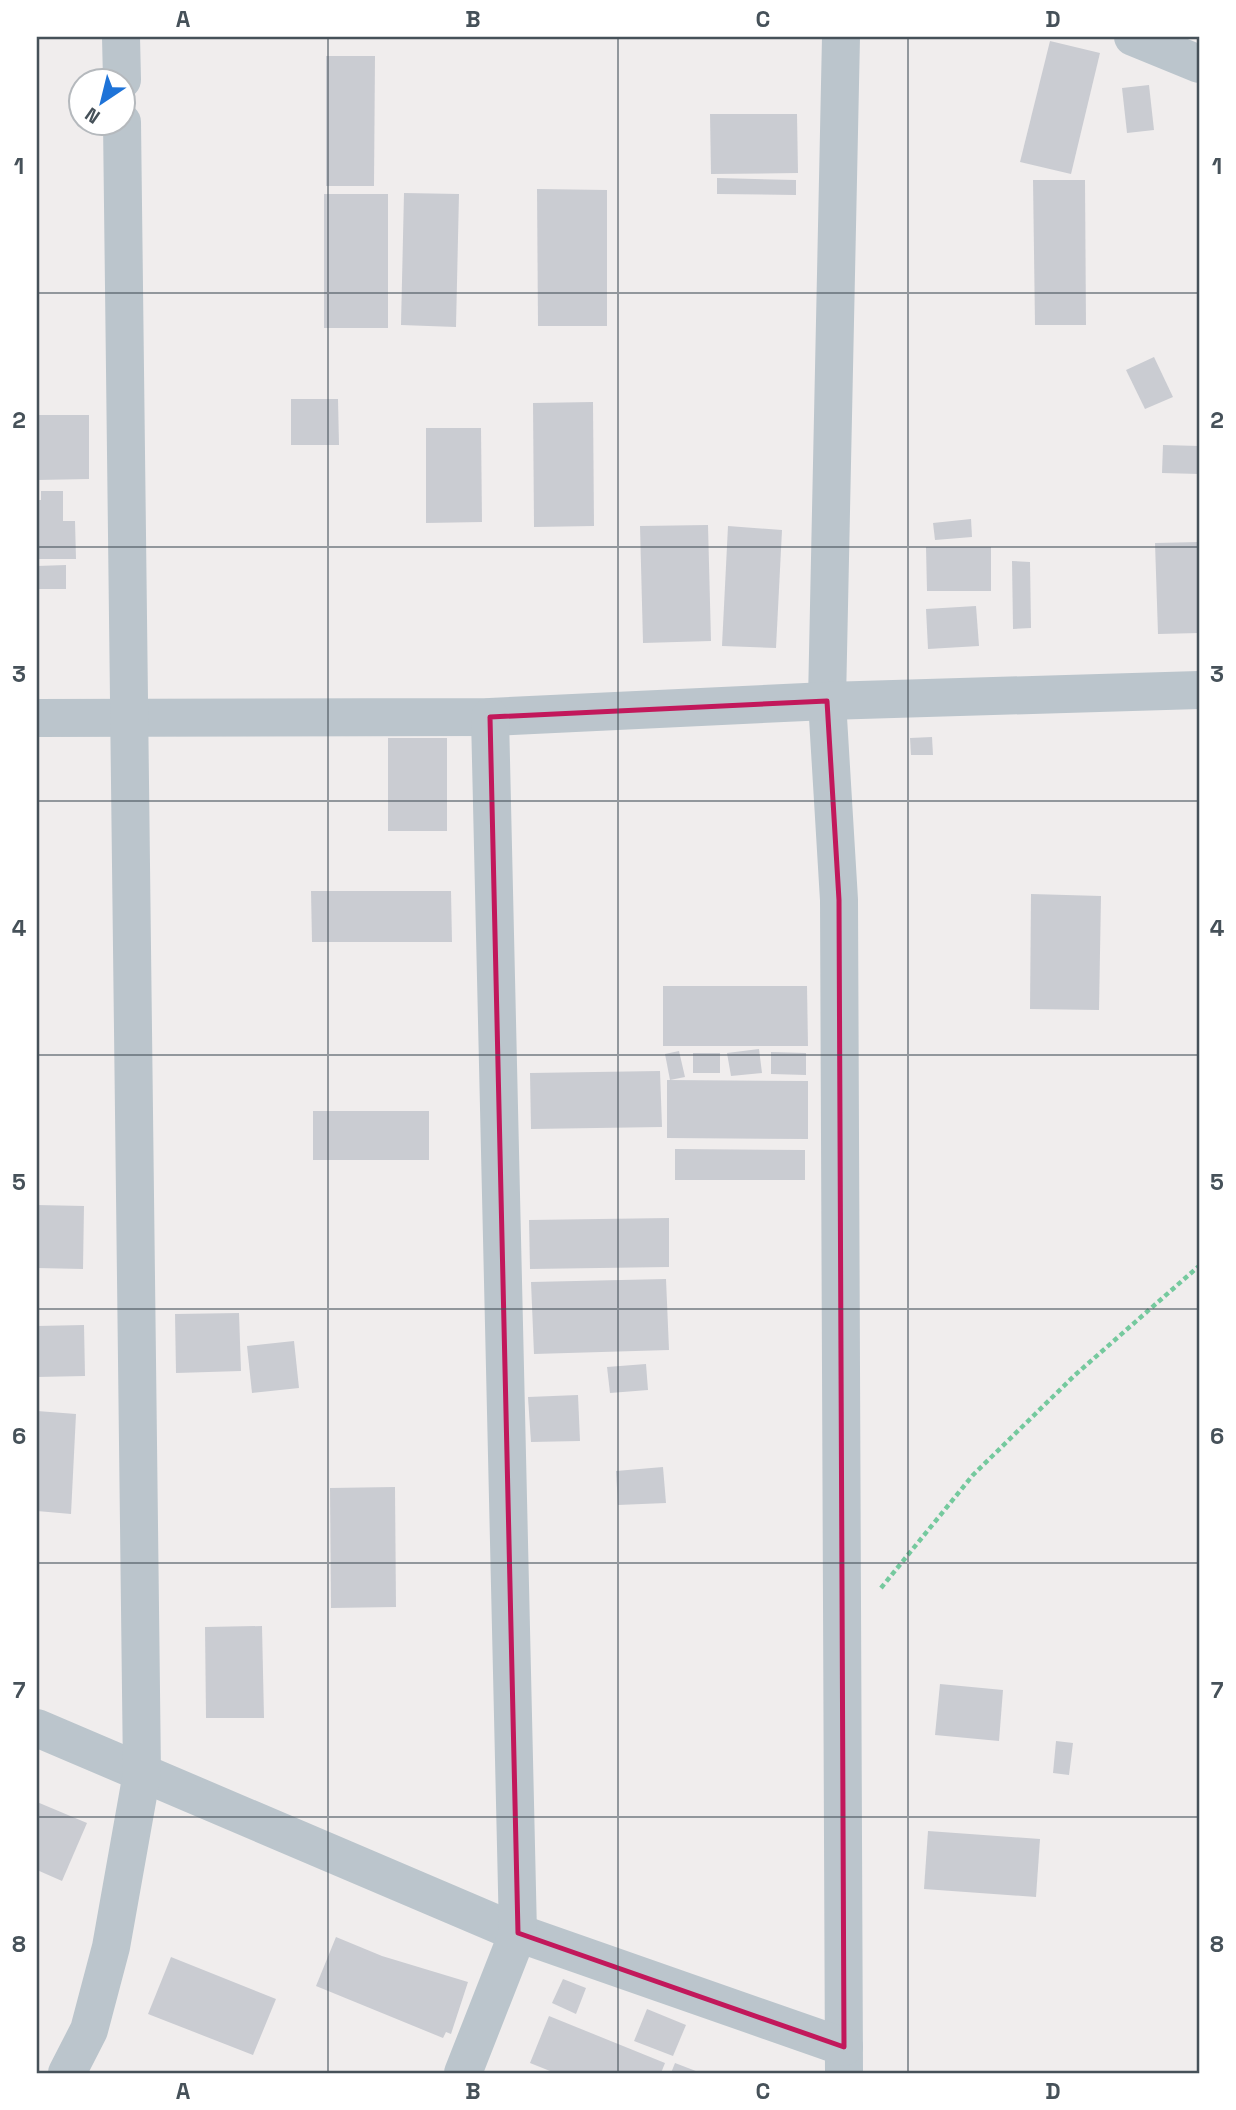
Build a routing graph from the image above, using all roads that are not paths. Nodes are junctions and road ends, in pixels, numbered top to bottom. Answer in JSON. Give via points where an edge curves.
{"nodes":[{"id":1,"x":121,"y":37,"type":"edge"},
{"id":2,"x":841,"y":37,"type":"edge"},
{"id":3,"x":1132,"y":37,"type":"edge"},
{"id":4,"x":1199,"y":64,"type":"edge"},
{"id":5,"x":122,"y":66,"type":"edge"},
{"id":6,"x":122,"y":136,"type":"edge"},
{"id":7,"x":1199,"y":690,"type":"edge"},
{"id":8,"x":827,"y":701,"type":"junction"},
{"id":9,"x":129,"y":717,"type":"junction"},
{"id":10,"x":490,"y":717,"type":"junction"},
{"id":11,"x":37,"y":718,"type":"edge"},
{"id":12,"x":37,"y":1728,"type":"edge"},
{"id":13,"x":142,"y":1773,"type":"junction"},
{"id":14,"x":518,"y":1933,"type":"junction"},
{"id":15,"x":844,"y":2060,"type":"edge"},
{"id":16,"x":67,"y":2073,"type":"edge"},
{"id":17,"x":463,"y":2073,"type":"edge"}],
"edges":[{"from":1,"to":5,"type":"street"},
{"from":2,"to":8,"type":"street"},
{"from":3,"to":4,"type":"street"},
{"from":6,"to":9,"type":"street"},
{"from":7,"to":8,"type":"street"},
{"from":8,"to":10,"type":"street"},
{"from":8,"to":15,"type":"street","via":[[839,900]]},
{"from":9,"to":10,"type":"street"},
{"from":9,"to":11,"type":"street"},
{"from":9,"to":13,"type":"street"},
{"from":10,"to":14,"type":"street"},
{"from":12,"to":13,"type":"street"},
{"from":13,"to":14,"type":"street"},
{"from":13,"to":16,"type":"street","via":[[111,1947],[89,2030]]},
{"from":14,"to":15,"type":"street"},
{"from":14,"to":17,"type":"street"}]}
